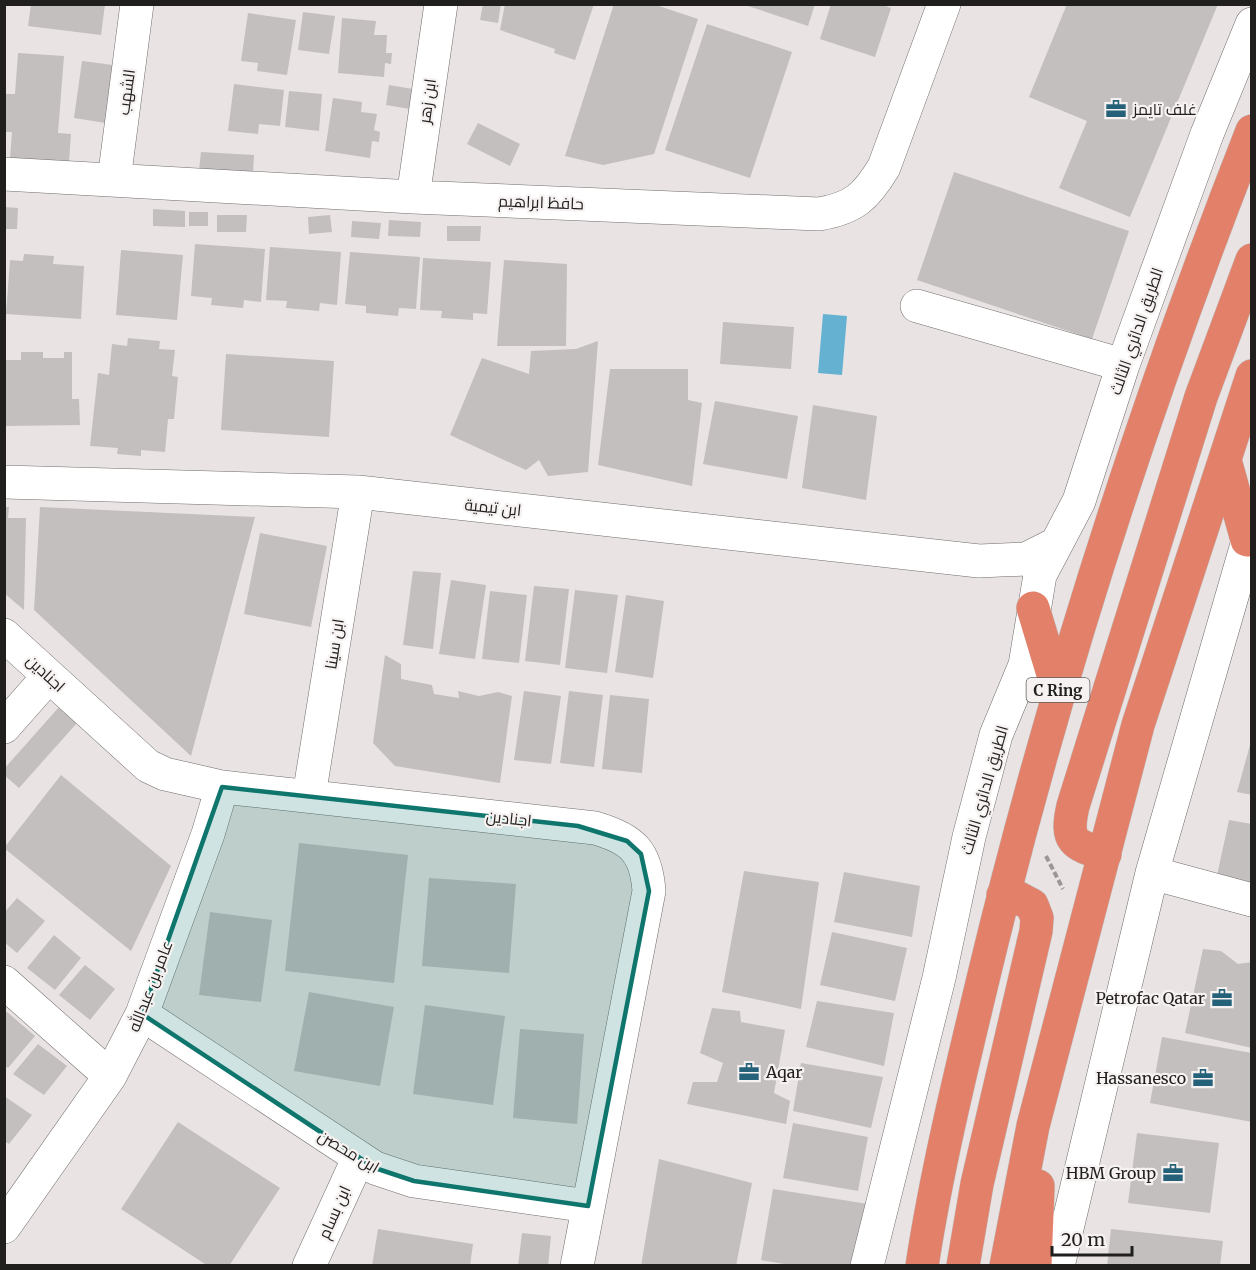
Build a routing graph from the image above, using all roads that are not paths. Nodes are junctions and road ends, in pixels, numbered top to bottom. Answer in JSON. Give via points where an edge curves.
{"nodes":[{"id":1,"x":137,"y":4,"type":"edge"},
{"id":2,"x":441,"y":4,"type":"edge"},
{"id":3,"x":944,"y":4,"type":"edge"},
{"id":4,"x":1251,"y":24,"type":"edge"},
{"id":5,"x":1251,"y":131,"type":"edge"},
{"id":6,"x":4,"y":174,"type":"edge"},
{"id":7,"x":114,"y":180,"type":"junction"},
{"id":8,"x":413,"y":197,"type":"junction"},
{"id":9,"x":1251,"y":260,"type":"edge"},
{"id":10,"x":917,"y":306,"type":"dead end"},
{"id":11,"x":1123,"y":365,"type":"junction"},
{"id":12,"x":1251,"y":376,"type":"edge"},
{"id":13,"x":1225,"y":460,"type":"junction"},
{"id":14,"x":4,"y":482,"type":"edge"},
{"id":15,"x":358,"y":492,"type":"junction"},
{"id":16,"x":1249,"y":533,"type":"edge"},
{"id":17,"x":1056,"y":544,"type":"junction"},
{"id":18,"x":979,"y":561,"type":"junction"},
{"id":19,"x":1033,"y":608,"type":"junction"},
{"id":20,"x":4,"y":635,"type":"edge"},
{"id":21,"x":49,"y":676,"type":"junction"},
{"id":22,"x":1058,"y":692,"type":"junction"},
{"id":23,"x":4,"y":727,"type":"edge"},
{"id":24,"x":222,"y":787,"type":"junction"},
{"id":25,"x":309,"y":796,"type":"junction"},
{"id":26,"x":1105,"y":854,"type":"junction"},
{"id":27,"x":1152,"y":873,"type":"junction"},
{"id":28,"x":1003,"y":895,"type":"junction"},
{"id":29,"x":1251,"y":900,"type":"edge"},
{"id":30,"x":4,"y":982,"type":"edge"},
{"id":31,"x":142,"y":1014,"type":"junction"},
{"id":32,"x":110,"y":1076,"type":"junction"},
{"id":33,"x":1033,"y":1126,"type":"junction"},
{"id":34,"x":358,"y":1159,"type":"junction"},
{"id":35,"x":15,"y":1188,"type":"edge"},
{"id":36,"x":588,"y":1206,"type":"junction"},
{"id":37,"x":929,"y":1222,"type":"junction"},
{"id":38,"x":4,"y":1227,"type":"edge"},
{"id":39,"x":309,"y":1266,"type":"edge"},
{"id":40,"x":577,"y":1266,"type":"edge"},
{"id":41,"x":867,"y":1266,"type":"edge"},
{"id":42,"x":903,"y":1266,"type":"edge"},
{"id":43,"x":922,"y":1266,"type":"edge"},
{"id":44,"x":963,"y":1266,"type":"edge"},
{"id":45,"x":1006,"y":1266,"type":"edge"},
{"id":46,"x":1035,"y":1266,"type":"edge"},
{"id":47,"x":1058,"y":1266,"type":"edge"}],
"edges":[{"from":1,"to":7,"type":"street","name":"الشهب"},
{"from":2,"to":8,"type":"street","name":"ابن زهر"},
{"from":3,"to":8,"type":"street","name":"حافظ ابراهيم","via":[[884,167],[858,201],[841,210],[819,214]]},
{"from":4,"to":11,"type":"street","name":"الطريق الدائري الثالث"},
{"from":5,"to":22,"type":"highway","number":"C Ring","via":[[1140,435]]},
{"from":6,"to":7,"type":"street","name":"حافظ ابراهيم"},
{"from":7,"to":8,"type":"street","name":"حافظ ابراهيم"},
{"from":9,"to":26,"type":"highway","via":[[1201,397],[1073,806],[1072,839],[1081,847]]},
{"from":10,"to":11,"type":"street"},
{"from":11,"to":17,"type":"street","name":"الطريق الدائري الثالث","via":[[1079,501]]},
{"from":12,"to":13,"type":"highway"},
{"from":13,"to":16,"type":"highway"},
{"from":13,"to":26,"type":"highway","via":[[1138,725]]},
{"from":14,"to":15,"type":"street","name":"ابن تيمية"},
{"from":15,"to":18,"type":"street","name":"ابن تيمية"},
{"from":15,"to":25,"type":"street","name":"ابن سينا"},
{"from":16,"to":27,"type":"street"},
{"from":17,"to":18,"type":"street","name":"ابن تيمية","via":[[1026,559]]},
{"from":17,"to":19,"type":"street","name":"الطريق الدائري الثالث","via":[[1040,575]]},
{"from":18,"to":19,"type":"street","name":"ابن تيمية","via":[[1009,583]]},
{"from":19,"to":22,"type":"highway"},
{"from":19,"to":41,"type":"street","name":"الطريق الدائري الثالث","via":[[1025,665],[996,735],[969,837],[939,978]]},
{"from":20,"to":21,"type":"street","name":"اجنادين"},
{"from":21,"to":23,"type":"street"},
{"from":21,"to":24,"type":"street","name":"اجنادين","via":[[148,766],[165,774]]},
{"from":22,"to":28,"type":"highway","number":"C Ring"},
{"from":24,"to":25,"type":"street","name":"اجنادين"},
{"from":24,"to":31,"type":"street","name":"عامر بن عبدالله"},
{"from":25,"to":36,"type":"street","name":"اجنادين","via":[[595,828],[627,841],[641,854],[648,872],[649,891]]},
{"from":26,"to":33,"type":"highway"},
{"from":27,"to":29,"type":"street"},
{"from":27,"to":47,"type":"street"},
{"from":28,"to":37,"type":"highway","number":"C Ring"},
{"from":28,"to":44,"type":"highway","via":[[1032,905],[1036,931],[977,1184]]},
{"from":30,"to":32,"type":"street"},
{"from":31,"to":32,"type":"street","name":"عامر بن عبدالله"},
{"from":31,"to":34,"type":"street","name":"ابن محصن"},
{"from":32,"to":35,"type":"street","name":"عامر بن عبدالله"},
{"from":33,"to":45,"type":"highway"},
{"from":33,"to":46,"type":"highway","via":[[1039,1180]]},
{"from":34,"to":36,"type":"street","name":"ابن محصن","via":[[414,1181]]},
{"from":34,"to":39,"type":"street","name":"ابن بسام"},
{"from":35,"to":38,"type":"street","name":"عامر بن عبدالله"},
{"from":36,"to":40,"type":"street","name":"اجنادين"},
{"from":37,"to":42,"type":"highway"},
{"from":37,"to":43,"type":"highway","number":"C Ring"}]}
